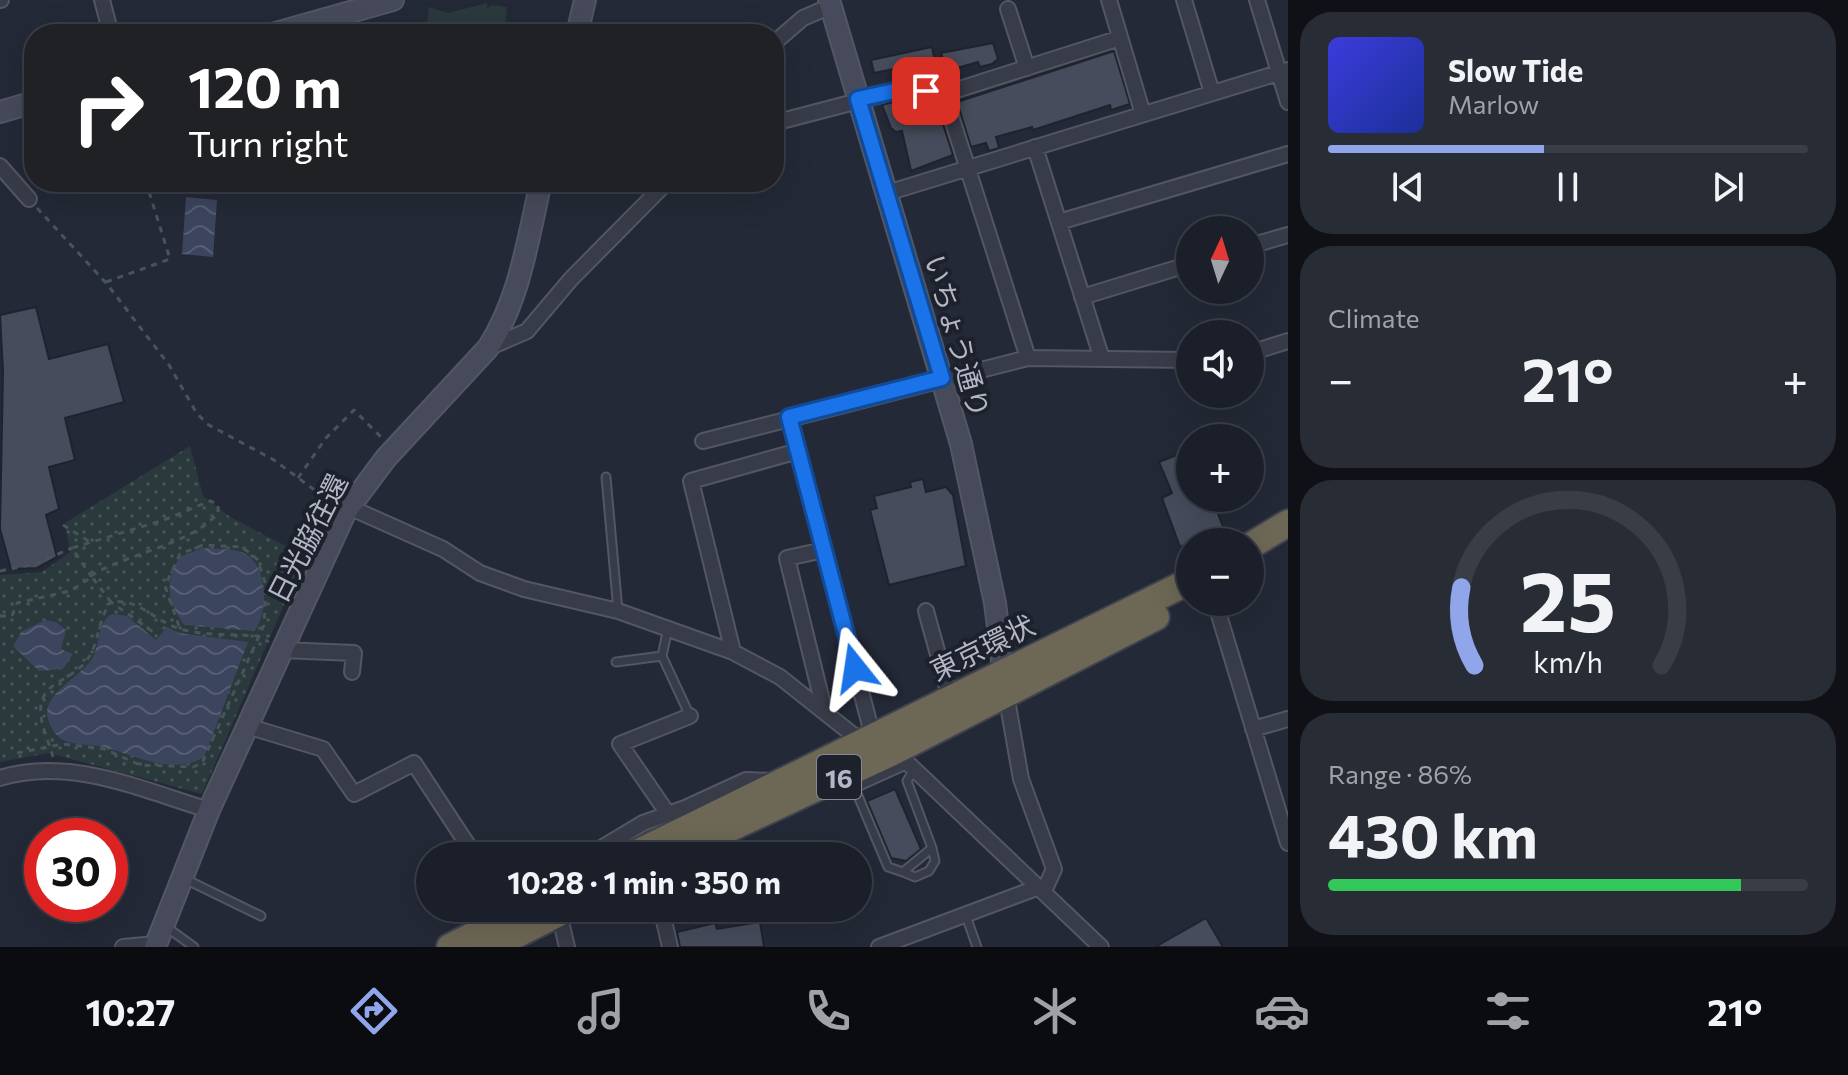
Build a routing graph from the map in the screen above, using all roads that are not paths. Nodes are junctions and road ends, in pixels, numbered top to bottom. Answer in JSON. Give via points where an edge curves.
{"nodes":[{"id":1,"x":102,"y":0,"type":"edge"},
{"id":2,"x":393,"y":0,"type":"edge"},
{"id":3,"x":585,"y":0,"type":"edge"},
{"id":4,"x":1109,"y":0,"type":"edge"},
{"id":5,"x":1184,"y":0,"type":"edge"},
{"id":6,"x":1257,"y":0,"type":"edge"},
{"id":7,"x":830,"y":3,"type":"edge"},
{"id":8,"x":1008,"y":9,"type":"dead end"},
{"id":9,"x":108,"y":24,"type":"edge"},
{"id":10,"x":308,"y":24,"type":"edge"},
{"id":11,"x":579,"y":24,"type":"edge"},
{"id":12,"x":784,"y":34,"type":"edge"},
{"id":13,"x":1120,"y":38,"type":"junction"},
{"id":14,"x":1027,"y":68,"type":"junction"},
{"id":15,"x":1284,"y":72,"type":"edge"},
{"id":16,"x":1212,"y":93,"type":"junction"},
{"id":17,"x":944,"y":94,"type":"junction"},
{"id":18,"x":858,"y":99,"type":"junction"},
{"id":19,"x":1288,"y":102,"type":"edge"},
{"id":20,"x":24,"y":105,"type":"edge"},
{"id":21,"x":0,"y":112,"type":"edge"},
{"id":22,"x":1143,"y":114,"type":"junction"},
{"id":23,"x":784,"y":121,"type":"edge"},
{"id":24,"x":1035,"y":147,"type":"junction"},
{"id":25,"x":1288,"y":154,"type":"edge"},
{"id":26,"x":0,"y":166,"type":"edge"},
{"id":27,"x":968,"y":167,"type":"junction"},
{"id":28,"x":539,"y":192,"type":"edge"},
{"id":29,"x":657,"y":192,"type":"edge"},
{"id":30,"x":887,"y":193,"type":"junction"},
{"id":31,"x":29,"y":199,"type":"road end"},
{"id":32,"x":1059,"y":222,"type":"junction"},
{"id":33,"x":1288,"y":235,"type":"edge"},
{"id":34,"x":1264,"y":242,"type":"edge"},
{"id":35,"x":1176,"y":268,"type":"edge"},
{"id":36,"x":1082,"y":297,"type":"junction"},
{"id":37,"x":1288,"y":341,"type":"edge"},
{"id":38,"x":488,"y":348,"type":"junction"},
{"id":39,"x":1264,"y":349,"type":"edge"},
{"id":40,"x":1028,"y":358,"type":"junction"},
{"id":41,"x":1102,"y":359,"type":"junction"},
{"id":42,"x":1176,"y":360,"type":"edge"},
{"id":43,"x":942,"y":378,"type":"junction"},
{"id":44,"x":789,"y":417,"type":"junction"},
{"id":45,"x":703,"y":441,"type":"dead end"},
{"id":46,"x":798,"y":451,"type":"junction"},
{"id":47,"x":606,"y":477,"type":"dead end"},
{"id":48,"x":347,"y":510,"type":"junction"},
{"id":49,"x":1288,"y":523,"type":"edge"},
{"id":50,"x":1264,"y":538,"type":"edge"},
{"id":51,"x":1288,"y":543,"type":"edge"},
{"id":52,"x":824,"y":550,"type":"junction"},
{"id":53,"x":1264,"y":558,"type":"edge"},
{"id":54,"x":1176,"y":589,"type":"edge"},
{"id":55,"x":1176,"y":606,"type":"edge"},
{"id":56,"x":618,"y":611,"type":"junction"},
{"id":57,"x":926,"y":611,"type":"dead end"},
{"id":58,"x":1219,"y":616,"type":"edge"},
{"id":59,"x":668,"y":628,"type":"junction"},
{"id":60,"x":282,"y":650,"type":"junction"},
{"id":61,"x":733,"y":652,"type":"junction"},
{"id":62,"x":662,"y":656,"type":"junction"},
{"id":63,"x":616,"y":662,"type":"dead end"},
{"id":64,"x":352,"y":672,"type":"dead end"},
{"id":65,"x":1005,"y":683,"type":"junction"},
{"id":66,"x":950,"y":698,"type":"junction"},
{"id":67,"x":824,"y":709,"type":"junction"},
{"id":68,"x":690,"y":716,"type":"joint"},
{"id":69,"x":1288,"y":719,"type":"edge"},
{"id":70,"x":247,"y":726,"type":"junction"},
{"id":71,"x":1253,"y":729,"type":"junction"},
{"id":72,"x":890,"y":753,"type":"junction"},
{"id":73,"x":0,"y":778,"type":"edge"},
{"id":74,"x":852,"y":780,"type":"junction"},
{"id":75,"x":780,"y":782,"type":"junction"},
{"id":76,"x":209,"y":810,"type":"junction"},
{"id":77,"x":668,"y":814,"type":"junction"},
{"id":78,"x":466,"y":842,"type":"edge"},
{"id":79,"x":608,"y":842,"type":"edge"},
{"id":80,"x":659,"y":842,"type":"edge"},
{"id":81,"x":704,"y":842,"type":"edge"},
{"id":82,"x":1288,"y":843,"type":"edge"},
{"id":83,"x":932,"y":848,"type":"junction"},
{"id":84,"x":903,"y":872,"type":"junction"},
{"id":85,"x":181,"y":877,"type":"junction"},
{"id":86,"x":1042,"y":889,"type":"junction"},
{"id":87,"x":261,"y":916,"type":"dead end"},
{"id":88,"x":966,"y":916,"type":"junction"},
{"id":89,"x":495,"y":922,"type":"edge"},
{"id":90,"x":542,"y":922,"type":"edge"},
{"id":91,"x":565,"y":922,"type":"edge"},
{"id":92,"x":664,"y":922,"type":"edge"},
{"id":93,"x":163,"y":925,"type":"junction"},
{"id":94,"x":155,"y":946,"type":"edge"},
{"id":95,"x":123,"y":947,"type":"edge"},
{"id":96,"x":194,"y":947,"type":"edge"},
{"id":97,"x":450,"y":947,"type":"edge"},
{"id":98,"x":492,"y":947,"type":"edge"},
{"id":99,"x":567,"y":947,"type":"edge"},
{"id":100,"x":670,"y":947,"type":"edge"},
{"id":101,"x":879,"y":947,"type":"edge"},
{"id":102,"x":977,"y":947,"type":"edge"},
{"id":103,"x":1101,"y":947,"type":"edge"}],
"edges":[{"from":1,"to":9,"type":"street"},
{"from":2,"to":10,"type":"street"},
{"from":3,"to":11,"type":"street"},
{"from":4,"to":13,"type":"street"},
{"from":5,"to":16,"type":"street"},
{"from":6,"to":15,"type":"street"},
{"from":7,"to":12,"type":"street"},
{"from":7,"to":18,"type":"street","name":"いちょう通り"},
{"from":8,"to":14,"type":"street"},
{"from":13,"to":14,"type":"street"},
{"from":13,"to":22,"type":"street"},
{"from":14,"to":17,"type":"street"},
{"from":15,"to":16,"type":"street"},
{"from":15,"to":19,"type":"street"},
{"from":16,"to":22,"type":"street"},
{"from":17,"to":18,"type":"street","via":[[908,88]]},
{"from":17,"to":27,"type":"street"},
{"from":18,"to":23,"type":"street"},
{"from":18,"to":30,"type":"street","name":"いちょう通り"},
{"from":20,"to":21,"type":"street"},
{"from":22,"to":24,"type":"street"},
{"from":24,"to":27,"type":"street"},
{"from":24,"to":32,"type":"street"},
{"from":25,"to":32,"type":"street"},
{"from":26,"to":31,"type":"street"},
{"from":27,"to":30,"type":"street"},
{"from":27,"to":40,"type":"street"},
{"from":28,"to":38,"type":"street","name":"日光脇往還","via":[[518,283]]},
{"from":29,"to":38,"type":"street","via":[[527,331]]},
{"from":30,"to":43,"type":"street","name":"いちょう通り"},
{"from":32,"to":36,"type":"street"},
{"from":33,"to":34,"type":"street"},
{"from":35,"to":36,"type":"street"},
{"from":36,"to":41,"type":"street"},
{"from":37,"to":39,"type":"street"},
{"from":38,"to":48,"type":"street","name":"日光脇往還","via":[[394,449]]},
{"from":40,"to":41,"type":"street"},
{"from":40,"to":43,"type":"street"},
{"from":41,"to":42,"type":"street"},
{"from":43,"to":44,"type":"street"},
{"from":43,"to":65,"type":"street","name":"いちょう通り","via":[[978,516]]},
{"from":44,"to":45,"type":"street"},
{"from":44,"to":46,"type":"street"},
{"from":46,"to":52,"type":"street"},
{"from":46,"to":61,"type":"street","via":[[691,481]]},
{"from":47,"to":56,"type":"lane"},
{"from":48,"to":56,"type":"street","via":[[443,549],[480,573]]},
{"from":48,"to":60,"type":"street","name":"日光脇往還"},
{"from":49,"to":50,"type":"highway"},
{"from":51,"to":53,"type":"highway"},
{"from":52,"to":67,"type":"street","via":[[787,558]]},
{"from":52,"to":72,"type":"street"},
{"from":54,"to":65,"type":"highway","name":"東京環状","number":"16"},
{"from":55,"to":65,"type":"highway","name":"東京環状","number":"16"},
{"from":56,"to":59,"type":"street"},
{"from":57,"to":66,"type":"street"},
{"from":58,"to":71,"type":"street"},
{"from":59,"to":61,"type":"street"},
{"from":59,"to":62,"type":"lane"},
{"from":60,"to":64,"type":"street","via":[[354,653]]},
{"from":60,"to":70,"type":"street","name":"日光脇往還"},
{"from":61,"to":67,"type":"street"},
{"from":62,"to":63,"type":"lane"},
{"from":62,"to":68,"type":"lane"},
{"from":65,"to":66,"type":"highway","name":"東京環状","number":"16"},
{"from":65,"to":72,"type":"highway","name":"東京環状","number":"16"},
{"from":65,"to":86,"type":"street","via":[[1021,779],[1054,869]]},
{"from":66,"to":72,"type":"highway","name":"東京環状","number":"16"},
{"from":67,"to":72,"type":"street"},
{"from":68,"to":77,"type":"street","via":[[620,744]]},
{"from":69,"to":71,"type":"street"},
{"from":70,"to":76,"type":"street","name":"日光脇往還"},
{"from":70,"to":78,"type":"street","via":[[323,749],[354,794],[414,763]]},
{"from":71,"to":82,"type":"street"},
{"from":72,"to":74,"type":"highway","name":"東京環状","number":"16"},
{"from":72,"to":75,"type":"highway","name":"東京環状","number":"16"},
{"from":72,"to":83,"type":"lane","via":[[907,781]]},
{"from":72,"to":86,"type":"street"},
{"from":73,"to":76,"type":"street","via":[[38,769],[77,771]]},
{"from":74,"to":81,"type":"highway","name":"東京環状","number":"16"},
{"from":74,"to":84,"type":"lane","via":[[888,867]]},
{"from":75,"to":77,"type":"street","via":[[746,780]]},
{"from":75,"to":80,"type":"highway","name":"東京環状","number":"16"},
{"from":76,"to":85,"type":"street","name":"日光脇往還"},
{"from":77,"to":79,"type":"street"},
{"from":83,"to":84,"type":"lane"},
{"from":83,"to":84,"type":"lane","via":[[935,861],[929,871],[915,877]]},
{"from":85,"to":87,"type":"lane"},
{"from":85,"to":93,"type":"street","name":"日光脇往還"},
{"from":86,"to":88,"type":"street"},
{"from":86,"to":103,"type":"street"},
{"from":88,"to":101,"type":"street"},
{"from":88,"to":102,"type":"lane"},
{"from":89,"to":97,"type":"highway"},
{"from":90,"to":98,"type":"highway"},
{"from":91,"to":99,"type":"street"},
{"from":92,"to":100,"type":"street"},
{"from":93,"to":94,"type":"street","name":"日光脇往還"},
{"from":93,"to":96,"type":"lane"},
{"from":94,"to":95,"type":"street"}]}
